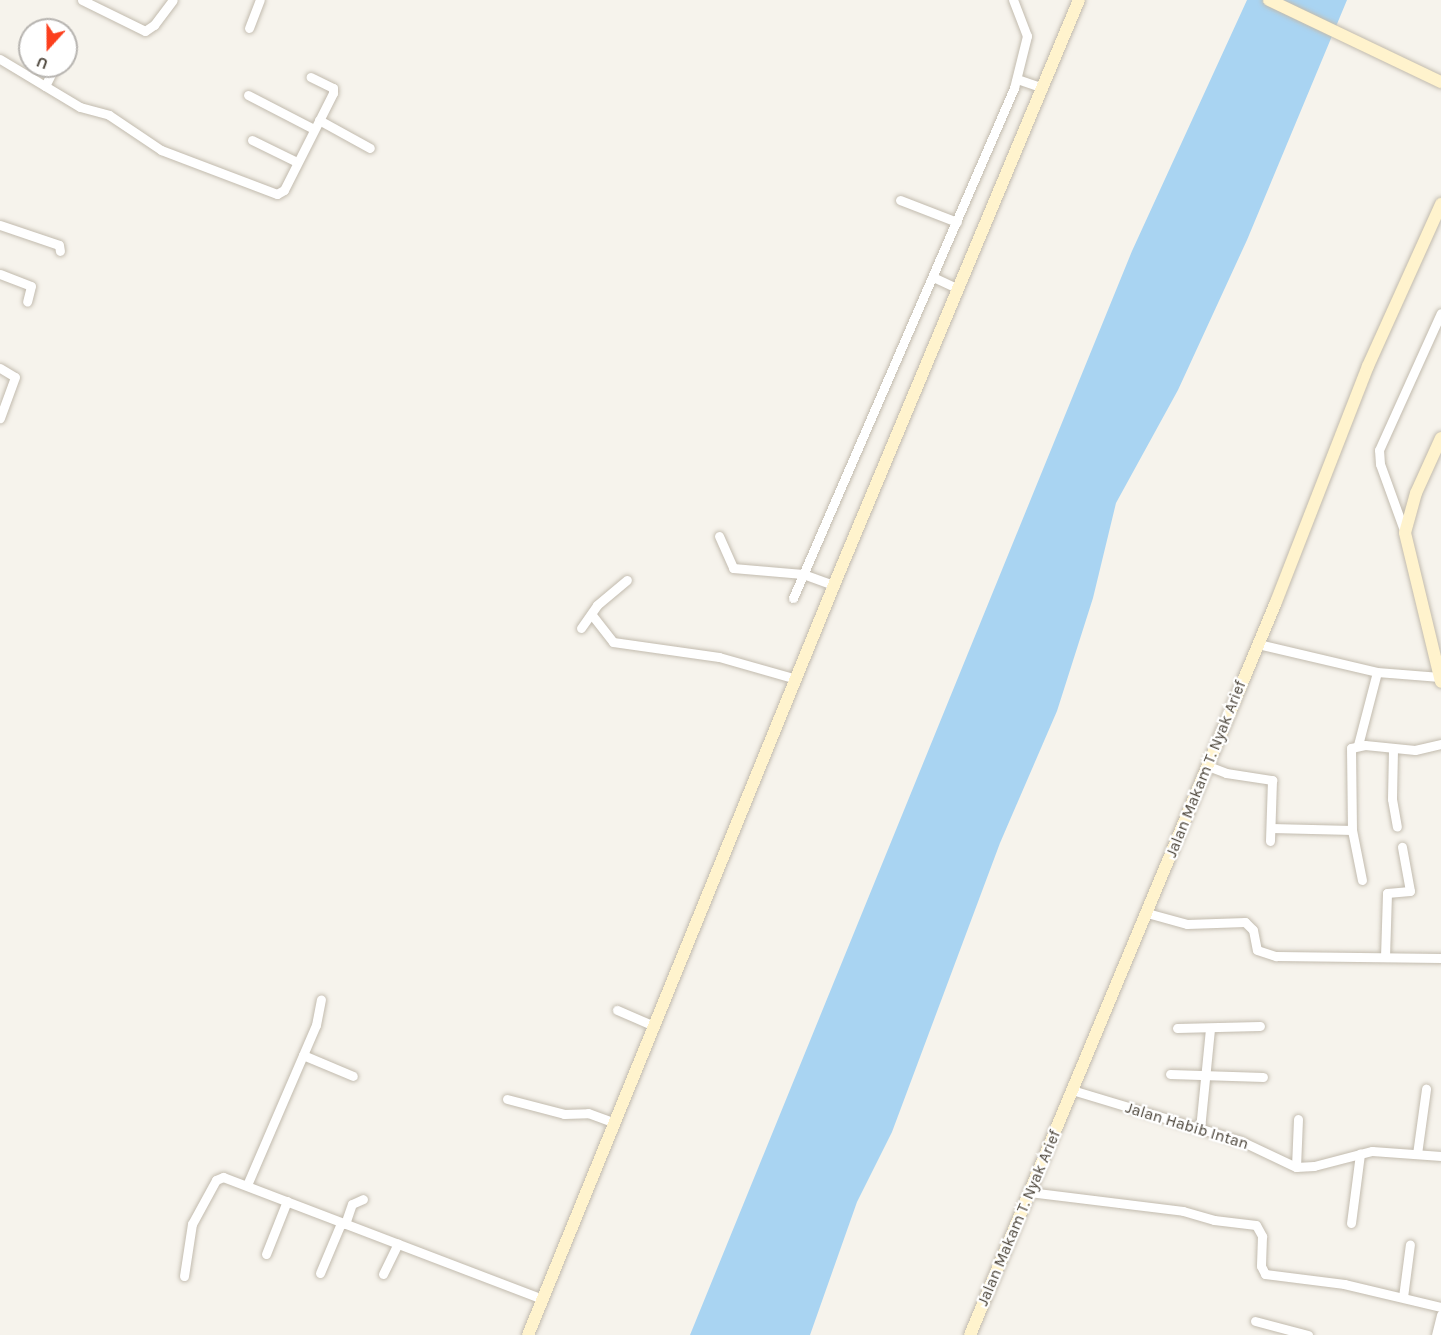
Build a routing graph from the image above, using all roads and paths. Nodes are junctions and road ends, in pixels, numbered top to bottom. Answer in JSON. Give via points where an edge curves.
{"nodes":[{"id":1,"x":82,"y":0,"type":"edge"},
{"id":2,"x":173,"y":0,"type":"edge"},
{"id":3,"x":260,"y":0,"type":"edge"},
{"id":4,"x":1079,"y":0,"type":"edge"},
{"id":5,"x":1269,"y":0,"type":"edge"},
{"id":6,"x":1018,"y":2,"type":"edge"},
{"id":7,"x":249,"y":28,"type":"dead end"},
{"id":8,"x":0,"y":59,"type":"edge"},
{"id":9,"x":310,"y":77,"type":"dead end"},
{"id":10,"x":49,"y":78,"type":"edge"},
{"id":11,"x":1017,"y":79,"type":"junction"},
{"id":12,"x":1441,"y":82,"type":"edge"},
{"id":13,"x":45,"y":86,"type":"junction"},
{"id":14,"x":1040,"y":87,"type":"junction"},
{"id":15,"x":248,"y":95,"type":"dead end"},
{"id":16,"x":319,"y":120,"type":"junction"},
{"id":17,"x":314,"y":129,"type":"junction"},
{"id":18,"x":252,"y":140,"type":"dead end"},
{"id":19,"x":370,"y":148,"type":"dead end"},
{"id":20,"x":297,"y":162,"type":"junction"},
{"id":21,"x":900,"y":200,"type":"dead end"},
{"id":22,"x":1441,"y":204,"type":"edge"},
{"id":23,"x":957,"y":222,"type":"junction"},
{"id":24,"x":0,"y":225,"type":"edge"},
{"id":25,"x":60,"y":250,"type":"dead end"},
{"id":26,"x":0,"y":274,"type":"edge"},
{"id":27,"x":934,"y":278,"type":"junction"},
{"id":28,"x":954,"y":287,"type":"junction"},
{"id":29,"x":27,"y":302,"type":"dead end"},
{"id":30,"x":1441,"y":313,"type":"edge"},
{"id":31,"x":0,"y":368,"type":"edge"},
{"id":32,"x":0,"y":418,"type":"edge"},
{"id":33,"x":1441,"y":438,"type":"edge"},
{"id":34,"x":1405,"y":533,"type":"junction"},
{"id":35,"x":719,"y":536,"type":"dead end"},
{"id":36,"x":805,"y":574,"type":"junction"},
{"id":37,"x":627,"y":580,"type":"dead end"},
{"id":38,"x":831,"y":584,"type":"junction"},
{"id":39,"x":793,"y":598,"type":"dead end"},
{"id":40,"x":592,"y":615,"type":"junction"},
{"id":41,"x":581,"y":628,"type":"dead end"},
{"id":42,"x":1258,"y":644,"type":"junction"},
{"id":43,"x":1377,"y":672,"type":"junction"},
{"id":44,"x":796,"y":679,"type":"junction"},
{"id":45,"x":1441,"y":679,"type":"edge"},
{"id":46,"x":1441,"y":744,"type":"edge"},
{"id":47,"x":1358,"y":745,"type":"junction"},
{"id":48,"x":1393,"y":750,"type":"junction"},
{"id":49,"x":1208,"y":766,"type":"junction"},
{"id":50,"x":1397,"y":827,"type":"dead end"},
{"id":51,"x":1271,"y":828,"type":"junction"},
{"id":52,"x":1352,"y":830,"type":"junction"},
{"id":53,"x":1270,"y":841,"type":"dead end"},
{"id":54,"x":1402,"y":847,"type":"dead end"},
{"id":55,"x":1362,"y":880,"type":"dead end"},
{"id":56,"x":1147,"y":913,"type":"junction"},
{"id":57,"x":1385,"y":957,"type":"junction"},
{"id":58,"x":1441,"y":958,"type":"edge"},
{"id":59,"x":321,"y":999,"type":"dead end"},
{"id":60,"x":616,"y":1010,"type":"dead end"},
{"id":61,"x":654,"y":1026,"type":"junction"},
{"id":62,"x":1260,"y":1026,"type":"dead end"},
{"id":63,"x":1177,"y":1028,"type":"dead end"},
{"id":64,"x":1210,"y":1029,"type":"junction"},
{"id":65,"x":303,"y":1055,"type":"junction"},
{"id":66,"x":1170,"y":1074,"type":"dead end"},
{"id":67,"x":353,"y":1076,"type":"dead end"},
{"id":68,"x":1263,"y":1077,"type":"dead end"},
{"id":69,"x":1208,"y":1078,"type":"junction"},
{"id":70,"x":1426,"y":1089,"type":"dead end"},
{"id":71,"x":1072,"y":1090,"type":"junction"},
{"id":72,"x":507,"y":1099,"type":"dead end"},
{"id":73,"x":1298,"y":1119,"type":"dead end"},
{"id":74,"x":611,"y":1122,"type":"junction"},
{"id":75,"x":1200,"y":1129,"type":"junction"},
{"id":76,"x":1360,"y":1154,"type":"junction"},
{"id":77,"x":1417,"y":1154,"type":"junction"},
{"id":78,"x":1441,"y":1156,"type":"edge"},
{"id":79,"x":1296,"y":1167,"type":"junction"},
{"id":80,"x":248,"y":1185,"type":"junction"},
{"id":81,"x":1029,"y":1192,"type":"junction"},
{"id":82,"x":363,"y":1199,"type":"dead end"},
{"id":83,"x":287,"y":1201,"type":"junction"},
{"id":84,"x":343,"y":1223,"type":"junction"},
{"id":85,"x":1351,"y":1223,"type":"dead end"},
{"id":86,"x":398,"y":1243,"type":"junction"},
{"id":87,"x":1410,"y":1244,"type":"dead end"},
{"id":88,"x":267,"y":1254,"type":"dead end"},
{"id":89,"x":320,"y":1273,"type":"dead end"},
{"id":90,"x":383,"y":1274,"type":"dead end"},
{"id":91,"x":184,"y":1276,"type":"dead end"},
{"id":92,"x":538,"y":1297,"type":"junction"},
{"id":93,"x":1403,"y":1297,"type":"junction"},
{"id":94,"x":1441,"y":1306,"type":"edge"},
{"id":95,"x":1441,"y":1315,"type":"edge"},
{"id":96,"x":1255,"y":1321,"type":"dead end"},
{"id":97,"x":528,"y":1335,"type":"edge"},
{"id":98,"x":970,"y":1335,"type":"edge"},
{"id":99,"x":1308,"y":1335,"type":"edge"},
{"id":100,"x":1436,"y":1335,"type":"edge"}],
"edges":[{"from":1,"to":2,"type":"street","via":[[145,31]]},
{"from":3,"to":7,"type":"street"},
{"from":4,"to":14,"type":"street"},
{"from":5,"to":12,"type":"street"},
{"from":6,"to":11,"type":"street","via":[[1027,36]]},
{"from":8,"to":13,"type":"street"},
{"from":9,"to":16,"type":"street","via":[[334,90]]},
{"from":10,"to":13,"type":"street"},
{"from":11,"to":14,"type":"street"},
{"from":11,"to":23,"type":"street"},
{"from":13,"to":20,"type":"street","via":[[80,107],[109,115],[168,153],[277,194],[284,190]]},
{"from":14,"to":28,"type":"street"},
{"from":15,"to":17,"type":"street"},
{"from":16,"to":17,"type":"street"},
{"from":16,"to":19,"type":"street"},
{"from":17,"to":20,"type":"street"},
{"from":18,"to":20,"type":"street"},
{"from":21,"to":23,"type":"street"},
{"from":22,"to":42,"type":"street","name":"Jalan Makam T. Nyak Arief","via":[[1368,366]]},
{"from":23,"to":27,"type":"street"},
{"from":24,"to":25,"type":"street","via":[[59,245]]},
{"from":26,"to":29,"type":"street","via":[[31,286]]},
{"from":27,"to":28,"type":"street"},
{"from":27,"to":36,"type":"street"},
{"from":28,"to":38,"type":"street"},
{"from":30,"to":34,"type":"street","via":[[1379,450],[1380,464]]},
{"from":31,"to":32,"type":"street","via":[[15,377]]},
{"from":33,"to":34,"type":"street","via":[[1416,493]]},
{"from":34,"to":45,"type":"street"},
{"from":35,"to":36,"type":"street","via":[[733,568]]},
{"from":36,"to":38,"type":"street"},
{"from":36,"to":39,"type":"street"},
{"from":37,"to":40,"type":"street"},
{"from":38,"to":44,"type":"street"},
{"from":40,"to":41,"type":"street"},
{"from":40,"to":44,"type":"street","via":[[613,642],[718,657]]},
{"from":42,"to":43,"type":"street"},
{"from":42,"to":49,"type":"street","name":"Jalan Makam T. Nyak Arief"},
{"from":43,"to":45,"type":"street"},
{"from":43,"to":47,"type":"street"},
{"from":44,"to":61,"type":"street"},
{"from":46,"to":48,"type":"street"},
{"from":47,"to":48,"type":"street"},
{"from":47,"to":52,"type":"street","via":[[1349,754]]},
{"from":48,"to":50,"type":"street","via":[[1392,799]]},
{"from":49,"to":51,"type":"street","via":[[1272,780]]},
{"from":49,"to":56,"type":"street","name":"Jalan Makam T. Nyak Arief"},
{"from":51,"to":52,"type":"street"},
{"from":51,"to":53,"type":"street"},
{"from":52,"to":55,"type":"street"},
{"from":54,"to":57,"type":"street","via":[[1410,891],[1387,893]]},
{"from":56,"to":57,"type":"street","via":[[1187,924],[1245,922],[1253,930],[1257,950],[1263,954],[1303,959]]},
{"from":56,"to":71,"type":"street","name":"Jalan Makam T. Nyak Arief"},
{"from":57,"to":58,"type":"street"},
{"from":59,"to":65,"type":"street","via":[[316,1025]]},
{"from":60,"to":61,"type":"street"},
{"from":61,"to":74,"type":"street"},
{"from":62,"to":64,"type":"street"},
{"from":63,"to":64,"type":"street"},
{"from":64,"to":69,"type":"street"},
{"from":65,"to":67,"type":"street"},
{"from":65,"to":80,"type":"street"},
{"from":66,"to":69,"type":"street"},
{"from":68,"to":69,"type":"street"},
{"from":69,"to":75,"type":"street"},
{"from":70,"to":77,"type":"street"},
{"from":71,"to":75,"type":"street","name":"Jalan Habib Intan"},
{"from":71,"to":81,"type":"street","name":"Jalan Makam T. Nyak Arief"},
{"from":72,"to":74,"type":"street","via":[[564,1114],[588,1113]]},
{"from":73,"to":79,"type":"street"},
{"from":74,"to":92,"type":"street"},
{"from":75,"to":79,"type":"street","name":"Jalan Habib Intan","via":[[1241,1141]]},
{"from":76,"to":77,"type":"street"},
{"from":76,"to":79,"type":"street"},
{"from":76,"to":85,"type":"street"},
{"from":77,"to":78,"type":"street"},
{"from":80,"to":83,"type":"street"},
{"from":80,"to":91,"type":"street","via":[[223,1177],[216,1180],[192,1224]]},
{"from":81,"to":93,"type":"street","via":[[1183,1211],[1214,1220],[1256,1225],[1262,1236],[1261,1266],[1265,1274],[1344,1284]]},
{"from":81,"to":98,"type":"street","name":"Jalan Makam T. Nyak Arief"},
{"from":82,"to":84,"type":"street","via":[[352,1204]]},
{"from":83,"to":84,"type":"street"},
{"from":83,"to":88,"type":"street"},
{"from":84,"to":86,"type":"street"},
{"from":84,"to":89,"type":"street"},
{"from":86,"to":90,"type":"street"},
{"from":86,"to":92,"type":"street"},
{"from":87,"to":93,"type":"street"},
{"from":92,"to":97,"type":"street"},
{"from":93,"to":94,"type":"street"},
{"from":95,"to":100,"type":"street"},
{"from":96,"to":99,"type":"street"}]}
